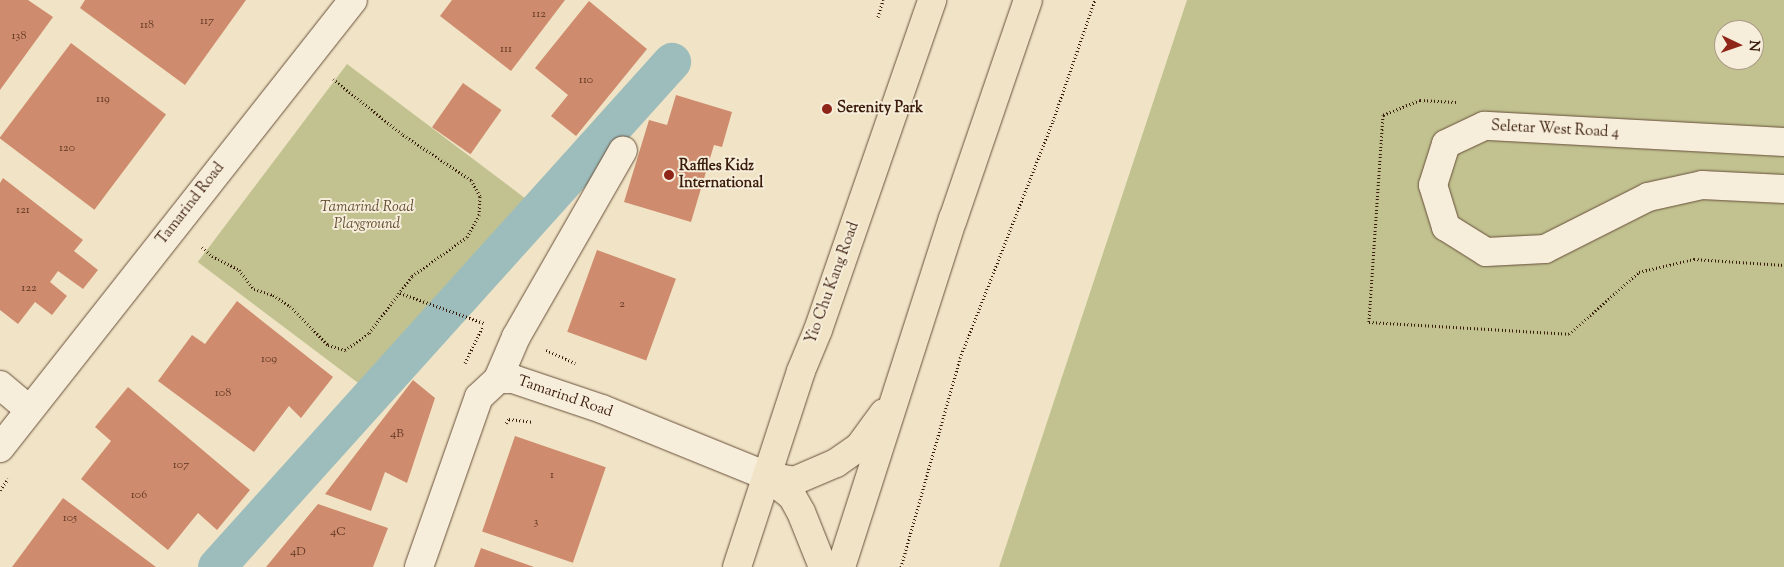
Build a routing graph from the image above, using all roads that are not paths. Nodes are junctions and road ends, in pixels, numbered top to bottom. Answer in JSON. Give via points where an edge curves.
{"nodes":[{"id":1,"x":353,"y":0,"type":"edge"},
{"id":2,"x":932,"y":0,"type":"edge"},
{"id":3,"x":1028,"y":0,"type":"edge"},
{"id":4,"x":1784,"y":142,"type":"edge"},
{"id":5,"x":624,"y":150,"type":"dead end"},
{"id":6,"x":1784,"y":189,"type":"edge"},
{"id":7,"x":498,"y":379,"type":"junction"},
{"id":8,"x":0,"y":385,"type":"edge"},
{"id":9,"x":900,"y":388,"type":"junction"},
{"id":10,"x":29,"y":409,"type":"junction"},
{"id":11,"x":0,"y":448,"type":"edge"},
{"id":12,"x":767,"y":476,"type":"junction"},
{"id":13,"x":419,"y":567,"type":"edge"},
{"id":14,"x":737,"y":567,"type":"edge"},
{"id":15,"x":823,"y":567,"type":"edge"},
{"id":16,"x":841,"y":567,"type":"edge"}],
"edges":[{"from":1,"to":10,"type":"street","name":"Tamarind Road"},
{"from":2,"to":12,"type":"main road","name":"Yio Chu Kang Road","via":[[818,330],[800,371]]},
{"from":3,"to":9,"type":"main road","via":[[953,219]]},
{"from":4,"to":6,"type":"street","name":"Seletar West Road 4","via":[[1484,126],[1446,144],[1433,185],[1446,227],[1486,252],[1545,249],[1648,197],[1702,185]]},
{"from":5,"to":7,"type":"street","via":[[516,337]]},
{"from":7,"to":12,"type":"street","name":"Tamarind Road","via":[[513,379],[602,408]]},
{"from":7,"to":13,"type":"street","name":"Tamarind Road","via":[[479,397]]},
{"from":8,"to":10,"type":"street"},
{"from":9,"to":12,"type":"main road","via":[[859,447],[836,463],[794,481]]},
{"from":9,"to":16,"type":"main road"},
{"from":10,"to":11,"type":"street","name":"Tamarind Road"},
{"from":12,"to":14,"type":"main road","name":"Yio Chu Kang Road"},
{"from":12,"to":15,"type":"main road","via":[[792,496]]}]}
